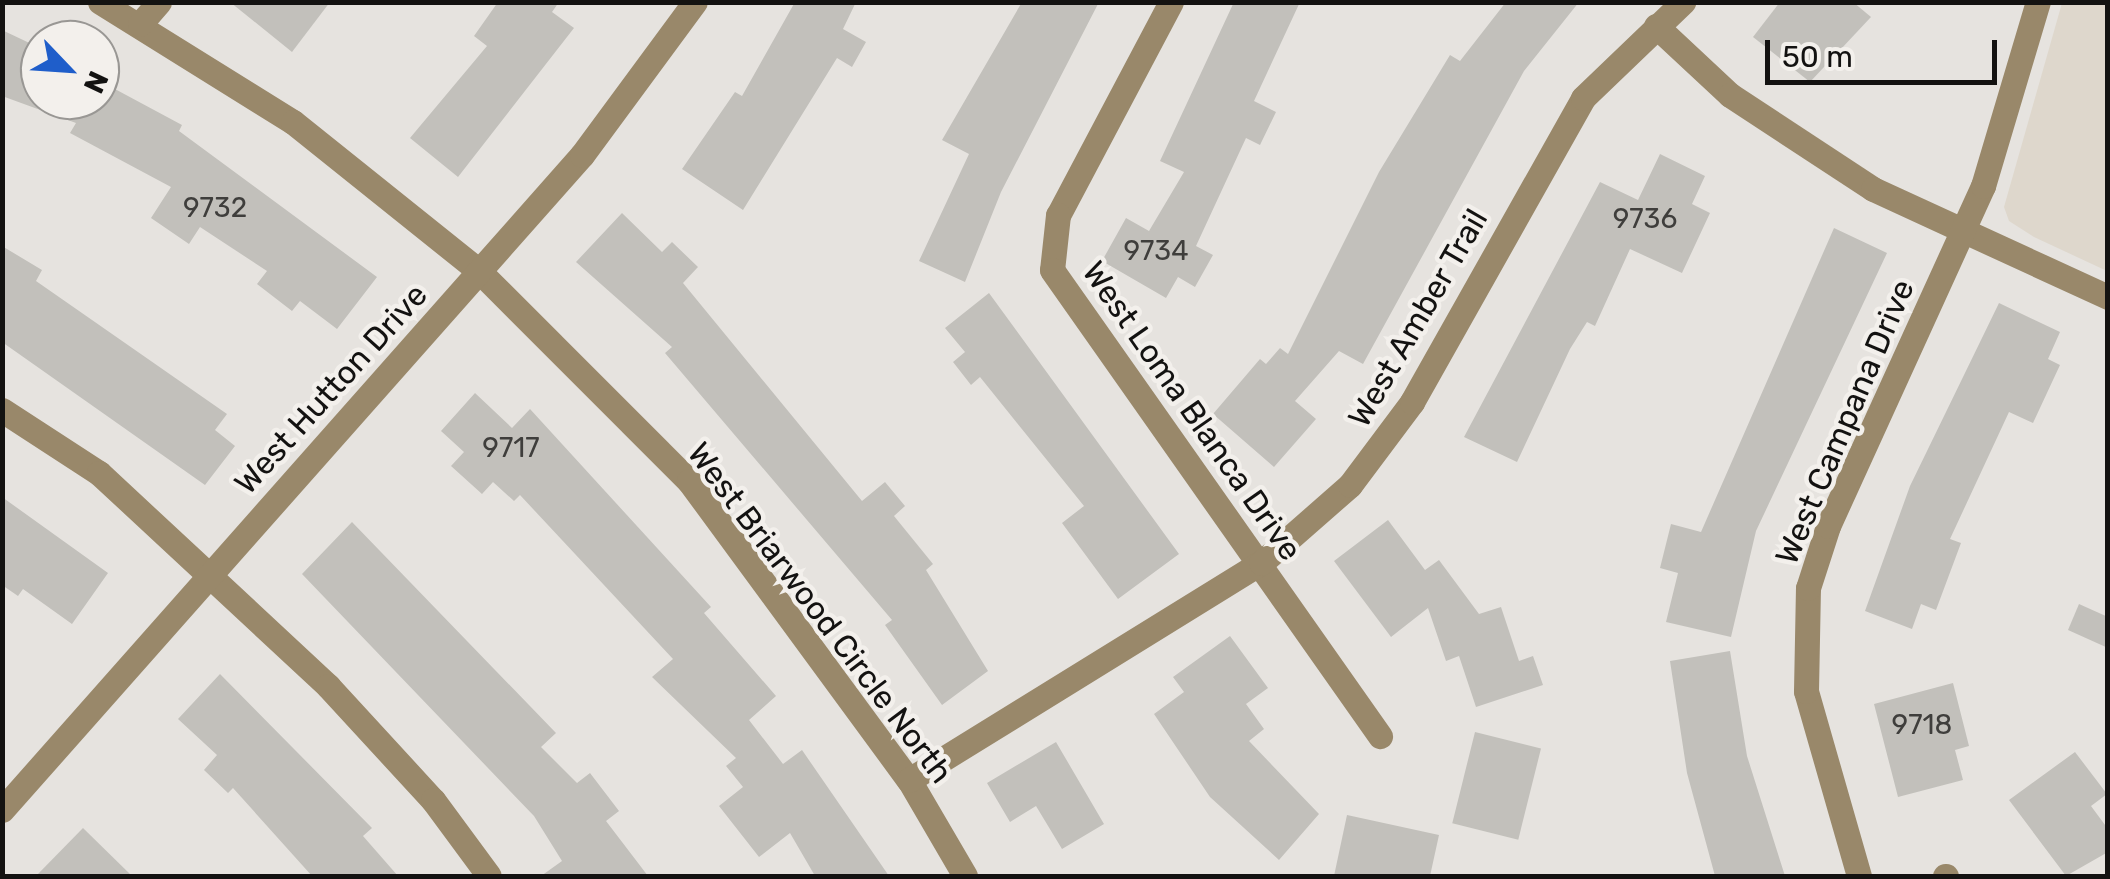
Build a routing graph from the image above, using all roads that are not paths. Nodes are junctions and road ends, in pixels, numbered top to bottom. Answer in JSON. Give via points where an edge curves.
{"nodes":[{"id":1,"x":100,"y":2,"type":"edge"},
{"id":2,"x":159,"y":2,"type":"edge"},
{"id":3,"x":696,"y":2,"type":"edge"},
{"id":4,"x":1171,"y":2,"type":"edge"},
{"id":5,"x":1683,"y":2,"type":"edge"},
{"id":6,"x":2038,"y":2,"type":"edge"},
{"id":7,"x":140,"y":24,"type":"junction"},
{"id":8,"x":1656,"y":26,"type":"junction"},
{"id":9,"x":1964,"y":232,"type":"junction"},
{"id":10,"x":480,"y":272,"type":"junction"},
{"id":11,"x":2108,"y":297,"type":"edge"},
{"id":12,"x":2,"y":410,"type":"edge"},
{"id":13,"x":1260,"y":563,"type":"junction"},
{"id":14,"x":209,"y":573,"type":"junction"},
{"id":15,"x":1380,"y":736,"type":"dead end"},
{"id":16,"x":909,"y":780,"type":"junction"},
{"id":17,"x":2,"y":810,"type":"edge"},
{"id":18,"x":489,"y":876,"type":"edge"},
{"id":19,"x":965,"y":876,"type":"edge"},
{"id":20,"x":1859,"y":876,"type":"edge"}],
"edges":[{"from":1,"to":7,"type":"street","name":"West Briarwood Circle North"},
{"from":2,"to":7,"type":"street"},
{"from":3,"to":10,"type":"street","name":"West Hutton Drive","via":[[619,111]]},
{"from":4,"to":13,"type":"street","name":"West Loma Blanca Drive","via":[[1058,215],[1049,252],[1061,286]]},
{"from":5,"to":8,"type":"street","name":"West Amber Trail"},
{"from":6,"to":9,"type":"street","name":"West Campana Drive"},
{"from":7,"to":10,"type":"street","name":"West Briarwood Circle North","via":[[293,122]]},
{"from":8,"to":9,"type":"street","via":[[1730,94],[1874,189]]},
{"from":8,"to":13,"type":"street","name":"West Amber Trail","via":[[1604,73],[1566,125],[1394,431],[1324,511]]},
{"from":9,"to":11,"type":"street"},
{"from":9,"to":20,"type":"street","name":"West Campana Drive","via":[[1828,526],[1802,622],[1814,726]]},
{"from":10,"to":14,"type":"street","name":"West Hutton Drive"},
{"from":10,"to":16,"type":"street","name":"West Briarwood Circle North","via":[[689,481]]},
{"from":12,"to":14,"type":"street","via":[[99,473]]},
{"from":13,"to":15,"type":"street","name":"West Loma Blanca Drive"},
{"from":13,"to":16,"type":"street","name":"West Amber Trail"},
{"from":14,"to":17,"type":"street","name":"West Hutton Drive"},
{"from":14,"to":18,"type":"street","via":[[355,714]]},
{"from":16,"to":19,"type":"street","name":"West Briarwood Circle North"}]}
